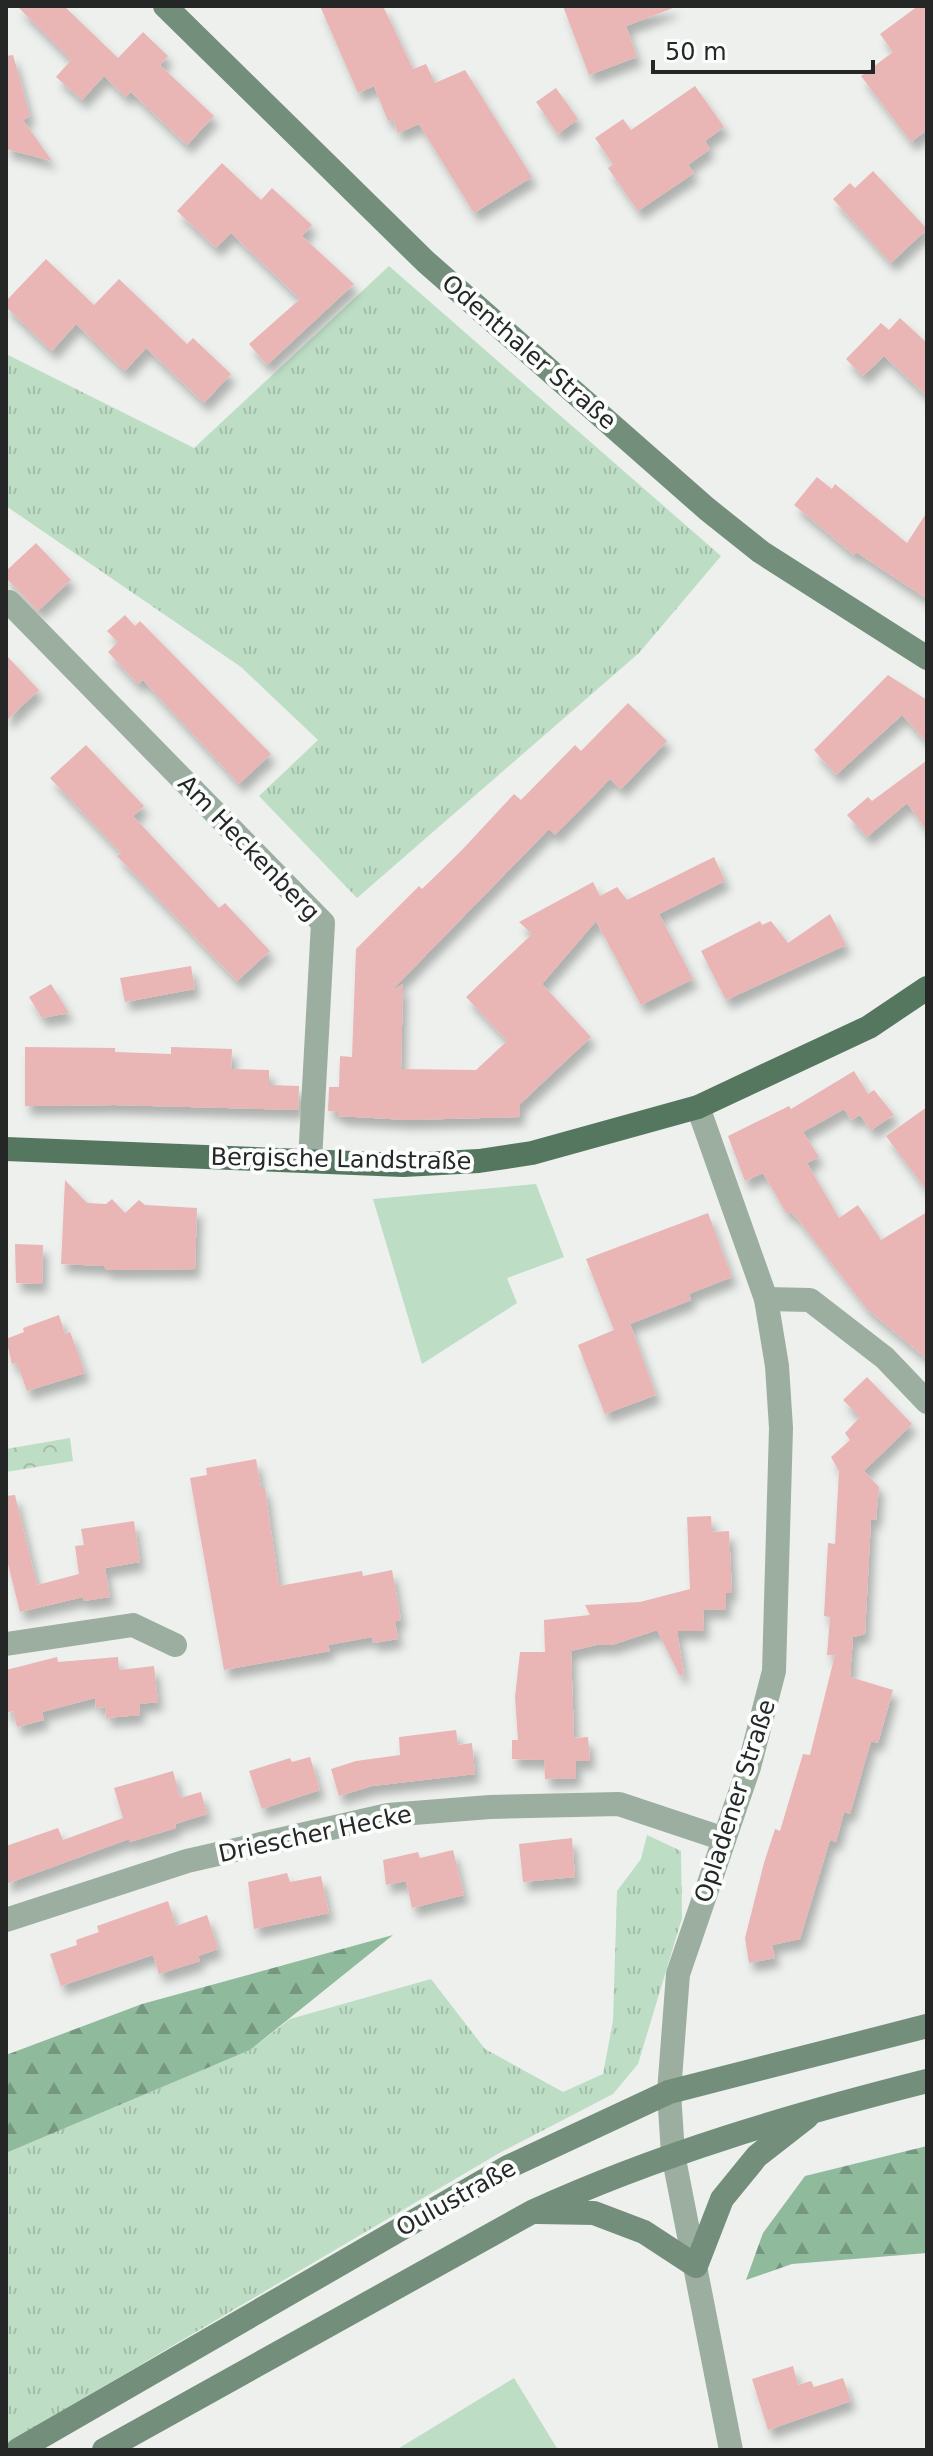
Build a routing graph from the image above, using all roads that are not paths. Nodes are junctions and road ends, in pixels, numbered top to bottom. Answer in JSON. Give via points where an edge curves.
{"nodes":[{"id":1,"x":165,"y":6,"type":"edge"},
{"id":2,"x":9,"y":602,"type":"dead end"},
{"id":3,"x":927,"y":658,"type":"edge"},
{"id":4,"x":927,"y":988,"type":"edge"},
{"id":5,"x":698,"y":1107,"type":"junction"},
{"id":6,"x":6,"y":1149,"type":"edge"},
{"id":7,"x":310,"y":1161,"type":"junction"},
{"id":8,"x":766,"y":1299,"type":"junction"},
{"id":9,"x":927,"y":1402,"type":"edge"},
{"id":10,"x":6,"y":1644,"type":"edge"},
{"id":11,"x":175,"y":1645,"type":"dead end"},
{"id":12,"x":724,"y":1839,"type":"junction"},
{"id":13,"x":6,"y":1920,"type":"edge"},
{"id":14,"x":927,"y":2026,"type":"edge"},
{"id":15,"x":927,"y":2081,"type":"edge"},
{"id":16,"x":669,"y":2092,"type":"junction"},
{"id":17,"x":819,"y":2108,"type":"junction"},
{"id":18,"x":673,"y":2154,"type":"junction"},
{"id":19,"x":532,"y":2212,"type":"junction"},
{"id":20,"x":696,"y":2266,"type":"junction"},
{"id":21,"x":18,"y":2450,"type":"edge"},
{"id":22,"x":104,"y":2450,"type":"edge"},
{"id":23,"x":731,"y":2450,"type":"edge"}],
"edges":[{"from":1,"to":3,"type":"main road","name":"Odenthaler Straße","via":[[426,262],[707,509],[761,552]]},
{"from":2,"to":7,"type":"street","name":"Am Heckenberg","via":[[323,923]]},
{"from":4,"to":5,"type":"main road","name":"Bergische Landstraße","via":[[869,1027]]},
{"from":5,"to":7,"type":"main road","name":"Bergische Landstraße","via":[[555,1148],[479,1161]]},
{"from":5,"to":8,"type":"street","name":"Opladener Straße"},
{"from":6,"to":7,"type":"main road","name":"Bergische Landstraße"},
{"from":8,"to":9,"type":"street","via":[[810,1300],[885,1358]]},
{"from":8,"to":12,"type":"street","name":"Opladener Straße","via":[[781,1428],[774,1671],[763,1722]]},
{"from":10,"to":11,"type":"street","via":[[133,1625]]},
{"from":12,"to":13,"type":"street","name":"Driescher Hecke","via":[[619,1804],[388,1815],[187,1861]]},
{"from":12,"to":16,"type":"street","name":"Opladener Straße","via":[[678,1974]]},
{"from":14,"to":16,"type":"main road","name":"Oulustraße"},
{"from":15,"to":17,"type":"main road","name":"Oulustraße"},
{"from":16,"to":18,"type":"street","name":"Opladener Straße"},
{"from":16,"to":21,"type":"main road","name":"Oulustraße","via":[[508,2167]]},
{"from":17,"to":18,"type":"main road","name":"Oulustraße"},
{"from":17,"to":20,"type":"main road","via":[[757,2156],[722,2199]]},
{"from":18,"to":19,"type":"main road","name":"Oulustraße"},
{"from":18,"to":20,"type":"street","name":"Opladener Straße"},
{"from":19,"to":20,"type":"main road","via":[[594,2213],[644,2232]]},
{"from":19,"to":22,"type":"main road","name":"Oulustraße"},
{"from":20,"to":23,"type":"street","name":"Opladener Straße"}]}
